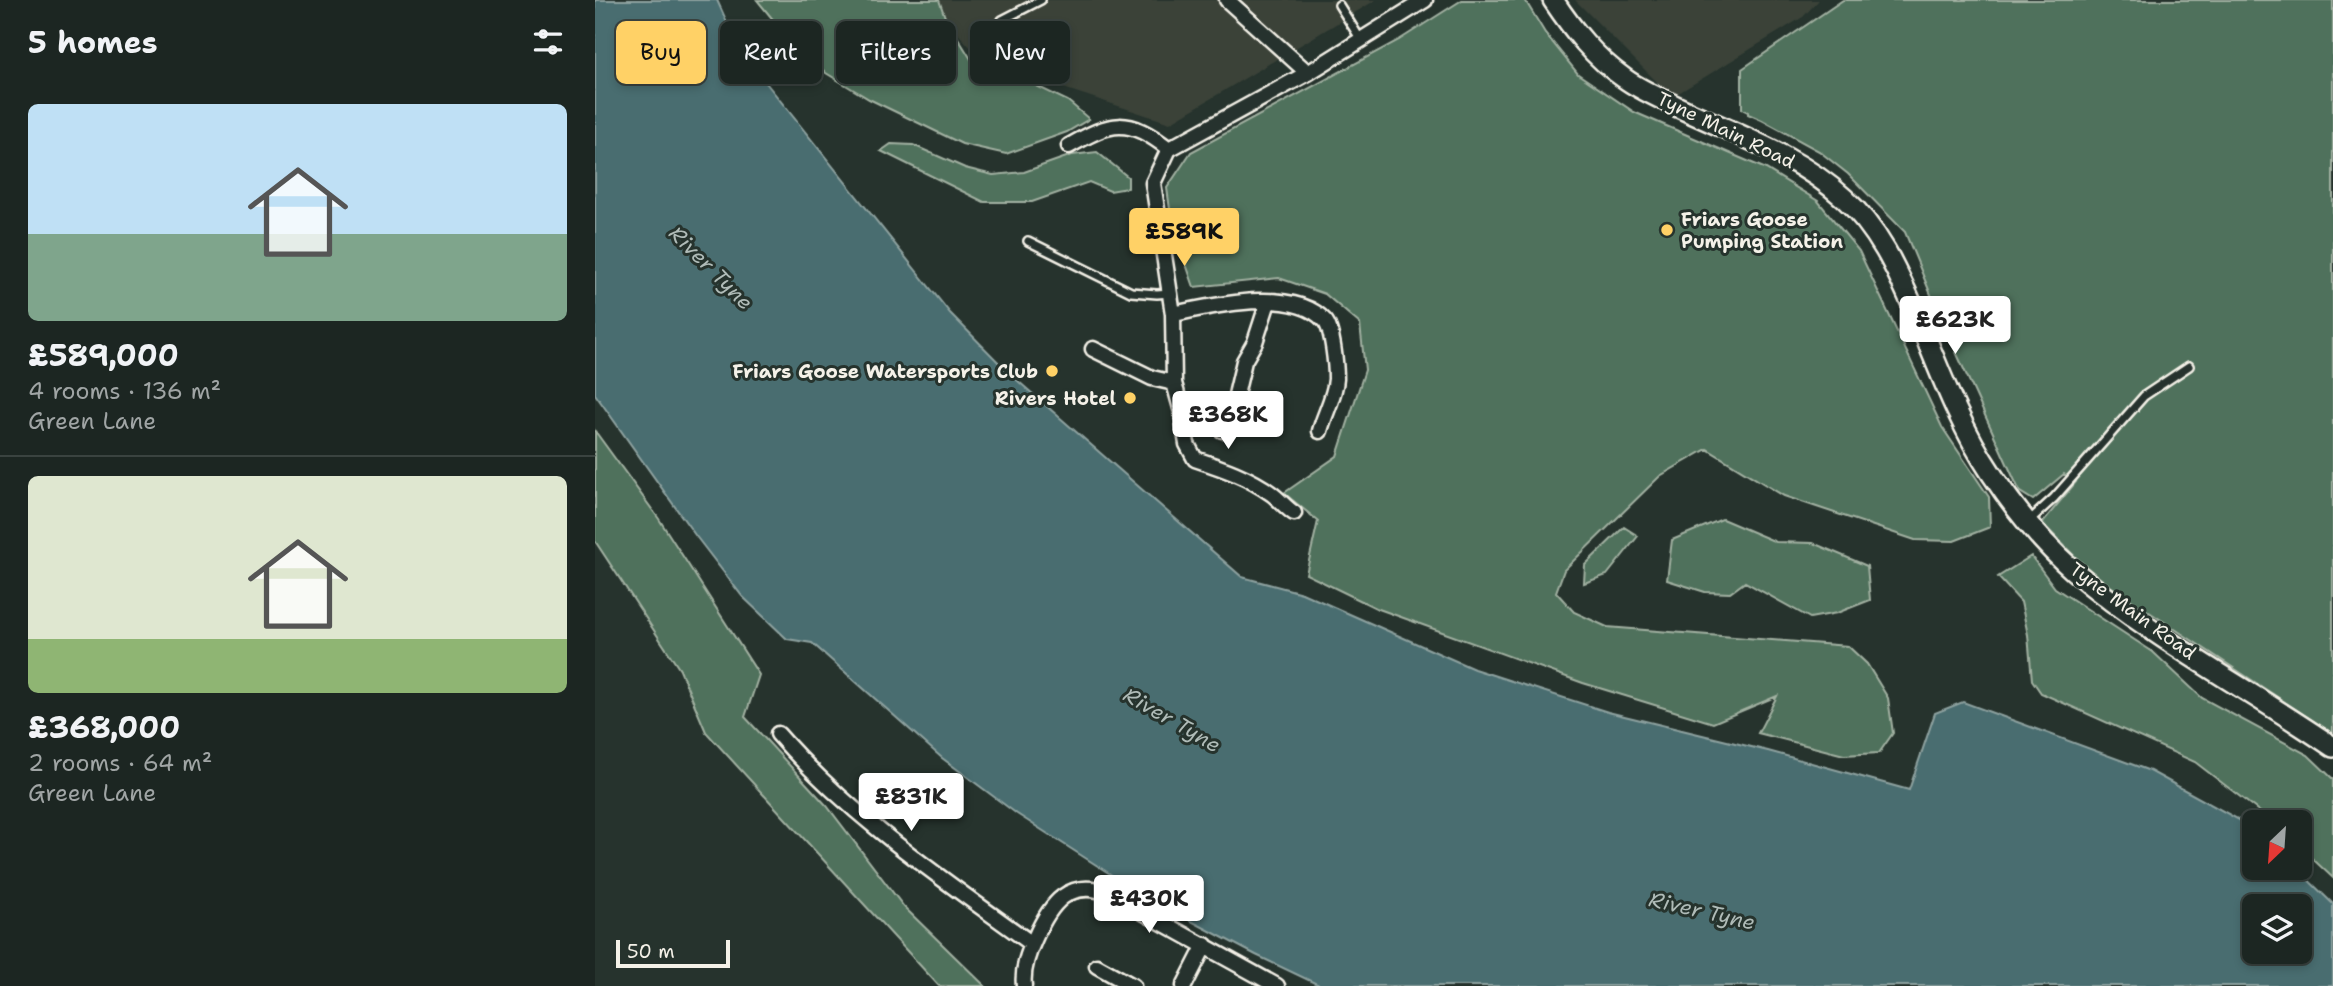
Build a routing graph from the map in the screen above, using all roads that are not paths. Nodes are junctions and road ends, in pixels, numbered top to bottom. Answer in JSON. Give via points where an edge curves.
{"nodes":[{"id":1,"x":1041,"y":0,"type":"edge"},
{"id":2,"x":1227,"y":0,"type":"edge"},
{"id":3,"x":1425,"y":0,"type":"edge"},
{"id":4,"x":1553,"y":0,"type":"edge"},
{"id":5,"x":1339,"y":5,"type":"dead end"},
{"id":6,"x":1002,"y":20,"type":"dead end"},
{"id":7,"x":1361,"y":40,"type":"junction"},
{"id":8,"x":1308,"y":73,"type":"junction"},
{"id":9,"x":1069,"y":146,"type":"dead end"},
{"id":10,"x":1169,"y":149,"type":"junction"},
{"id":11,"x":1028,"y":241,"type":"dead end"},
{"id":12,"x":1170,"y":293,"type":"junction"},
{"id":13,"x":1268,"y":302,"type":"junction"},
{"id":14,"x":1173,"y":314,"type":"junction"},
{"id":15,"x":1093,"y":349,"type":"dead end"},
{"id":16,"x":2189,"y":366,"type":"dead end"},
{"id":17,"x":1174,"y":383,"type":"junction"},
{"id":18,"x":1222,"y":430,"type":"dead end"},
{"id":19,"x":1320,"y":431,"type":"dead end"},
{"id":20,"x":1294,"y":513,"type":"dead end"},
{"id":21,"x":2028,"y":522,"type":"junction"},
{"id":22,"x":778,"y":734,"type":"dead end"},
{"id":23,"x":2333,"y":747,"type":"edge"},
{"id":24,"x":1032,"y":944,"type":"junction"},
{"id":25,"x":1205,"y":945,"type":"junction"},
{"id":26,"x":1097,"y":966,"type":"dead end"},
{"id":27,"x":1024,"y":986,"type":"edge"},
{"id":28,"x":1133,"y":986,"type":"edge"},
{"id":29,"x":1184,"y":986,"type":"edge"},
{"id":30,"x":1276,"y":986,"type":"edge"}],
"edges":[{"from":1,"to":6,"type":"lane"},
{"from":2,"to":8,"type":"street"},
{"from":3,"to":7,"type":"street"},
{"from":4,"to":21,"type":"street","name":"Tyne Main Road","via":[[1574,32],[1625,80],[1776,152],[1844,198],[1871,225],[1895,264],[1968,435]]},
{"from":5,"to":7,"type":"lane"},
{"from":7,"to":8,"type":"street"},
{"from":8,"to":10,"type":"street"},
{"from":9,"to":10,"type":"street","via":[[1110,126],[1149,134]]},
{"from":10,"to":12,"type":"street","via":[[1153,183]]},
{"from":11,"to":12,"type":"lane","via":[[1131,292]]},
{"from":12,"to":14,"type":"street"},
{"from":13,"to":14,"type":"street"},
{"from":13,"to":18,"type":"street"},
{"from":13,"to":19,"type":"street","via":[[1290,303],[1327,323],[1336,381]]},
{"from":14,"to":17,"type":"street"},
{"from":15,"to":17,"type":"street"},
{"from":16,"to":21,"type":"lane","via":[[2144,396]]},
{"from":17,"to":20,"type":"street","via":[[1187,444],[1195,459],[1230,470],[1274,495]]},
{"from":21,"to":23,"type":"street","name":"Tyne Main Road","via":[[2073,570],[2115,603]]},
{"from":22,"to":24,"type":"street","via":[[846,803]]},
{"from":24,"to":25,"type":"street","via":[[1054,904],[1067,893],[1091,888]]},
{"from":24,"to":27,"type":"street"},
{"from":25,"to":29,"type":"street"},
{"from":25,"to":30,"type":"street"},
{"from":26,"to":28,"type":"street"}]}
